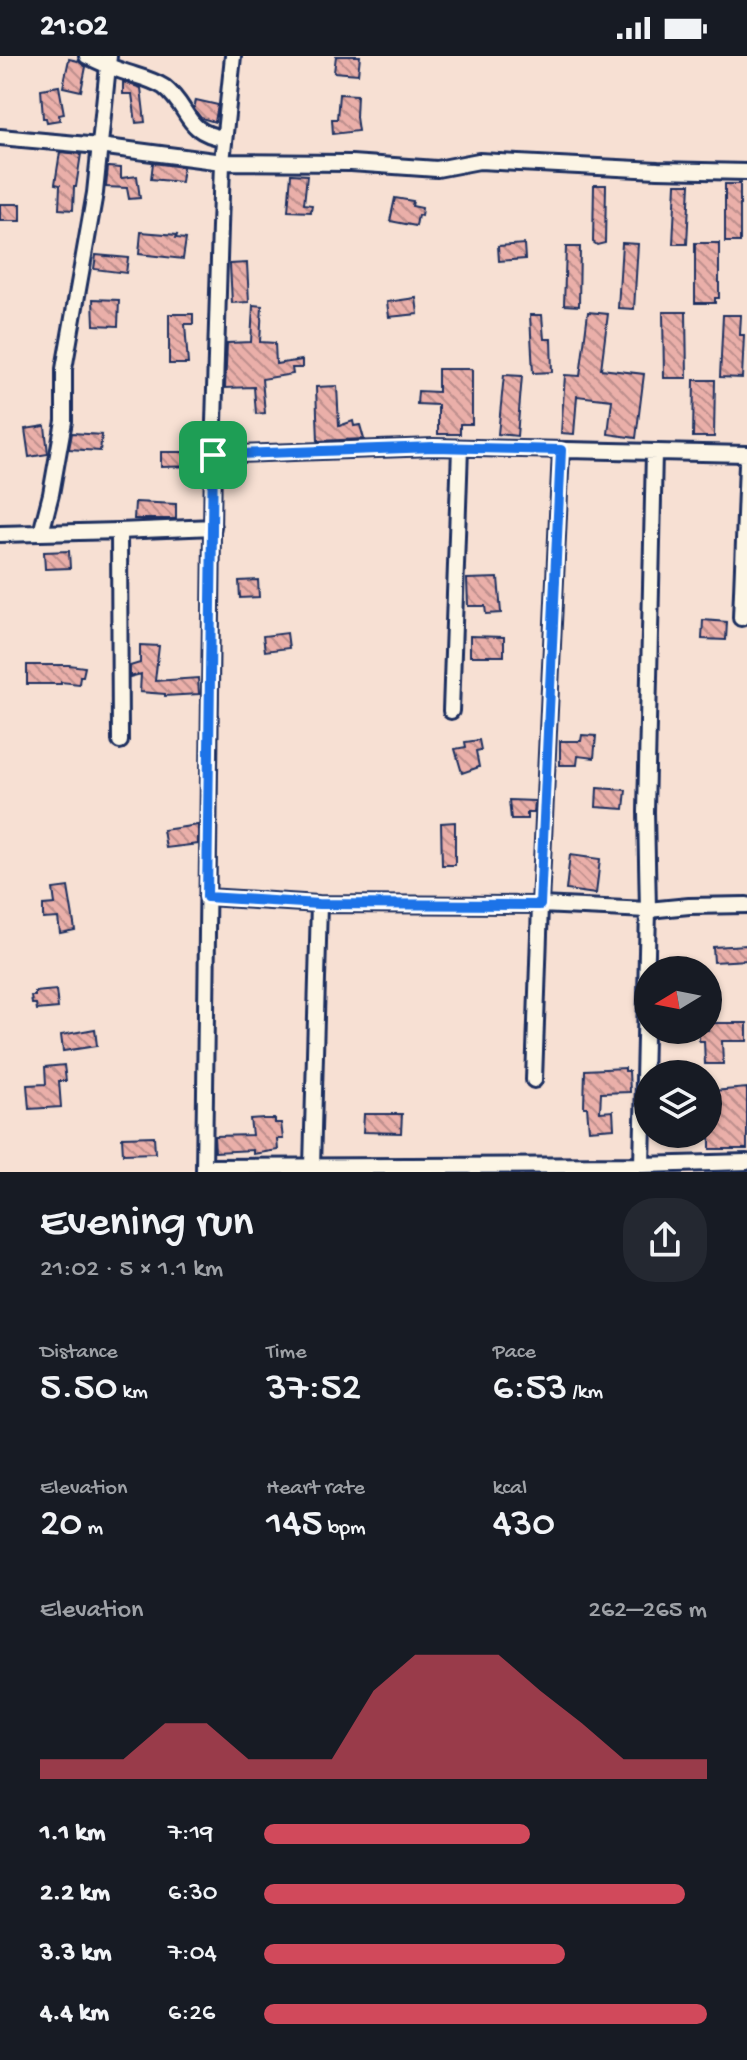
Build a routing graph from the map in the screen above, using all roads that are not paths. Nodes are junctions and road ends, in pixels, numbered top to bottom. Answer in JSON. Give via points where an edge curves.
{"nodes":[{"id":1,"x":87,"y":56,"type":"edge"},
{"id":2,"x":233,"y":56,"type":"edge"},
{"id":3,"x":108,"y":61,"type":"edge"},
{"id":4,"x":0,"y":137,"type":"edge"},
{"id":5,"x":224,"y":138,"type":"junction"},
{"id":6,"x":99,"y":146,"type":"junction"},
{"id":7,"x":222,"y":162,"type":"junction"},
{"id":8,"x":747,"y":172,"type":"edge"},
{"id":9,"x":460,"y":448,"type":"junction"},
{"id":10,"x":561,"y":450,"type":"junction"},
{"id":11,"x":654,"y":452,"type":"junction"},
{"id":12,"x":747,"y":454,"type":"edge"},
{"id":13,"x":213,"y":455,"type":"junction"},
{"id":14,"x":747,"y":464,"type":"edge"},
{"id":15,"x":213,"y":527,"type":"junction"},
{"id":16,"x":119,"y":531,"type":"junction"},
{"id":17,"x":41,"y":533,"type":"junction"},
{"id":18,"x":0,"y":534,"type":"edge"},
{"id":19,"x":741,"y":618,"type":"dead end"},
{"id":20,"x":451,"y":711,"type":"dead end"},
{"id":21,"x":120,"y":741,"type":"dead end"},
{"id":22,"x":207,"y":897,"type":"junction"},
{"id":23,"x":319,"y":904,"type":"junction"},
{"id":24,"x":540,"y":905,"type":"junction"},
{"id":25,"x":747,"y":905,"type":"edge"},
{"id":26,"x":648,"y":910,"type":"junction"},
{"id":27,"x":534,"y":1080,"type":"dead end"},
{"id":28,"x":747,"y":1162,"type":"edge"},
{"id":29,"x":642,"y":1165,"type":"junction"},
{"id":30,"x":312,"y":1167,"type":"junction"},
{"id":31,"x":590,"y":1169,"type":"edge"},
{"id":32,"x":203,"y":1171,"type":"edge"}],
"edges":[{"from":1,"to":3,"type":"street"},
{"from":2,"to":5,"type":"street"},
{"from":3,"to":5,"type":"street","via":[[162,86],[196,128]]},
{"from":3,"to":6,"type":"street"},
{"from":4,"to":6,"type":"street"},
{"from":5,"to":7,"type":"street"},
{"from":6,"to":7,"type":"street"},
{"from":6,"to":17,"type":"street","via":[[66,346],[64,421]]},
{"from":7,"to":8,"type":"street","via":[[437,169],[479,161]]},
{"from":7,"to":13,"type":"street"},
{"from":9,"to":10,"type":"street"},
{"from":9,"to":13,"type":"street"},
{"from":9,"to":20,"type":"street"},
{"from":10,"to":11,"type":"street"},
{"from":10,"to":24,"type":"street"},
{"from":11,"to":12,"type":"street"},
{"from":11,"to":26,"type":"street"},
{"from":13,"to":15,"type":"street"},
{"from":14,"to":19,"type":"street"},
{"from":15,"to":16,"type":"street"},
{"from":15,"to":22,"type":"street"},
{"from":16,"to":17,"type":"street"},
{"from":16,"to":21,"type":"street"},
{"from":17,"to":18,"type":"street"},
{"from":22,"to":23,"type":"street"},
{"from":22,"to":32,"type":"street"},
{"from":23,"to":24,"type":"street"},
{"from":23,"to":30,"type":"street"},
{"from":24,"to":26,"type":"street"},
{"from":24,"to":27,"type":"street"},
{"from":25,"to":26,"type":"street"},
{"from":26,"to":29,"type":"street"},
{"from":28,"to":29,"type":"street"},
{"from":29,"to":31,"type":"street"},
{"from":30,"to":31,"type":"street"},
{"from":30,"to":32,"type":"street"}]}
